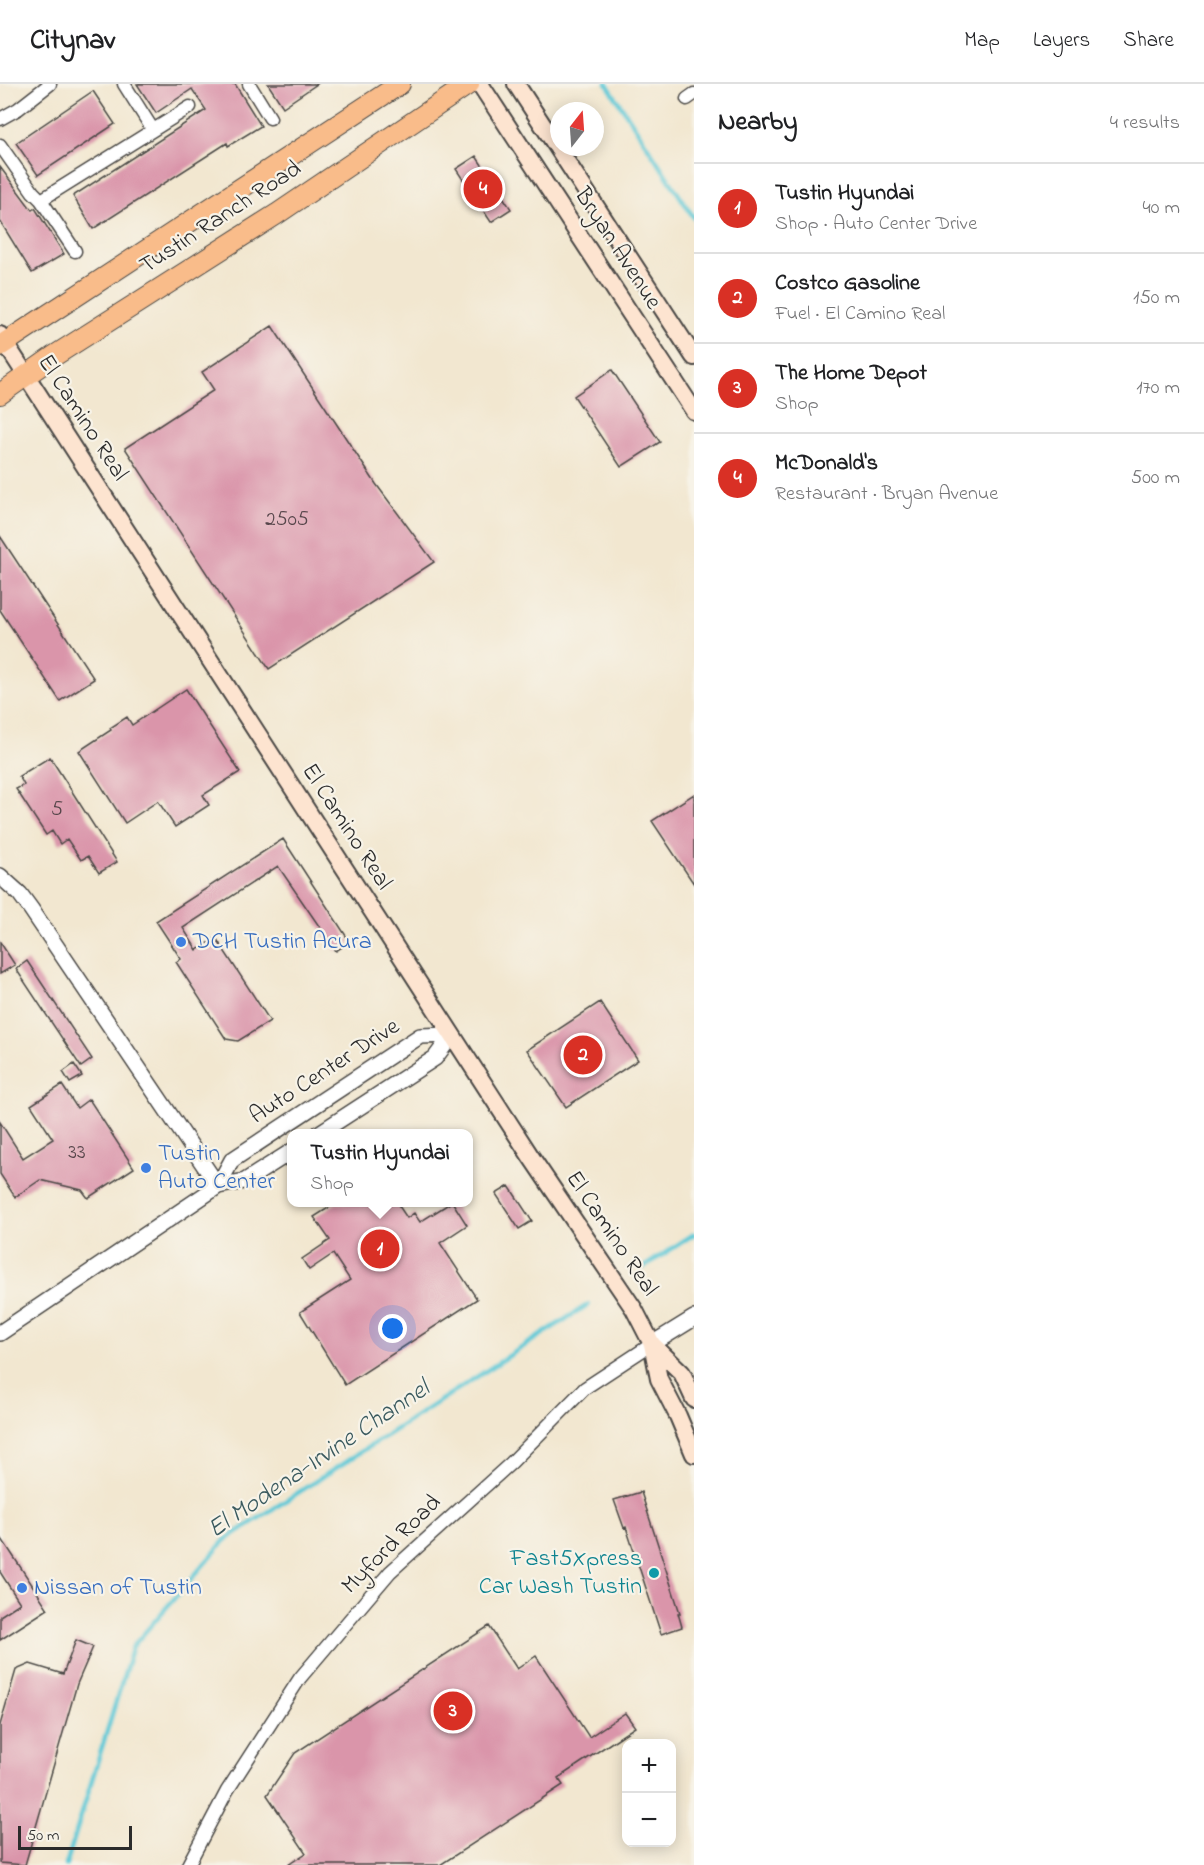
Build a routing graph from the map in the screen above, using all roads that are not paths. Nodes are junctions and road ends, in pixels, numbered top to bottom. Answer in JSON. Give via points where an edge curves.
{"nodes":[{"id":1,"x":50,"y":84,"type":"edge"},
{"id":2,"x":124,"y":84,"type":"edge"},
{"id":3,"x":249,"y":84,"type":"edge"},
{"id":4,"x":400,"y":84,"type":"edge"},
{"id":5,"x":469,"y":84,"type":"edge"},
{"id":6,"x":480,"y":84,"type":"edge"},
{"id":7,"x":516,"y":84,"type":"edge"},
{"id":8,"x":190,"y":107,"type":"dead end"},
{"id":9,"x":270,"y":118,"type":"dead end"},
{"id":10,"x":0,"y":119,"type":"edge"},
{"id":11,"x":153,"y":130,"type":"junction"},
{"id":12,"x":0,"y":145,"type":"edge"},
{"id":13,"x":41,"y":200,"type":"junction"},
{"id":14,"x":75,"y":251,"type":"dead end"},
{"id":15,"x":2,"y":341,"type":"edge"},
{"id":16,"x":694,"y":357,"type":"edge"},
{"id":17,"x":26,"y":376,"type":"junction"},
{"id":18,"x":0,"y":394,"type":"edge"},
{"id":19,"x":694,"y":411,"type":"edge"},
{"id":20,"x":0,"y":876,"type":"edge"},
{"id":21,"x":452,"y":1035,"type":"junction"},
{"id":22,"x":326,"y":1129,"type":"edge"},
{"id":23,"x":287,"y":1154,"type":"edge"},
{"id":24,"x":218,"y":1186,"type":"junction"},
{"id":25,"x":694,"y":1318,"type":"edge"},
{"id":26,"x":0,"y":1333,"type":"edge"},
{"id":27,"x":652,"y":1344,"type":"junction"},
{"id":28,"x":694,"y":1399,"type":"edge"},
{"id":29,"x":694,"y":1454,"type":"edge"},
{"id":30,"x":188,"y":1865,"type":"edge"}],
"edges":[{"from":1,"to":10,"type":"street"},
{"from":2,"to":11,"type":"street"},
{"from":3,"to":9,"type":"street"},
{"from":4,"to":15,"type":"main road","name":"Tustin Ranch Road"},
{"from":5,"to":17,"type":"main road","name":"Tustin Ranch Road"},
{"from":6,"to":19,"type":"main road","name":"Bryan Avenue"},
{"from":7,"to":16,"type":"main road","name":"Bryan Avenue"},
{"from":8,"to":11,"type":"street"},
{"from":11,"to":13,"type":"street"},
{"from":12,"to":13,"type":"street"},
{"from":13,"to":14,"type":"street"},
{"from":15,"to":17,"type":"main road","name":"El Camino Real"},
{"from":17,"to":18,"type":"main road","name":"Tustin Ranch Road"},
{"from":17,"to":21,"type":"main road","name":"El Camino Real"},
{"from":20,"to":24,"type":"street","via":[[31,909]]},
{"from":21,"to":22,"type":"street","name":"Auto Center Drive","via":[[435,1058]]},
{"from":21,"to":24,"type":"street","name":"Auto Center Drive","via":[[420,1036],[232,1160]]},
{"from":21,"to":27,"type":"main road","name":"El Camino Real","via":[[634,1310]]},
{"from":23,"to":24,"type":"street","name":"Auto Center Drive","via":[[245,1181]]},
{"from":24,"to":26,"type":"street","name":"Auto Center Drive"},
{"from":25,"to":27,"type":"street","name":"Myford Road"},
{"from":27,"to":28,"type":"main road","name":"El Camino Real","via":[[682,1373]]},
{"from":27,"to":29,"type":"main road","name":"El Camino Real","via":[[659,1379]]},
{"from":27,"to":30,"type":"street","name":"Myford Road","via":[[585,1388],[511,1463],[390,1572],[300,1678],[227,1791]]}]}
